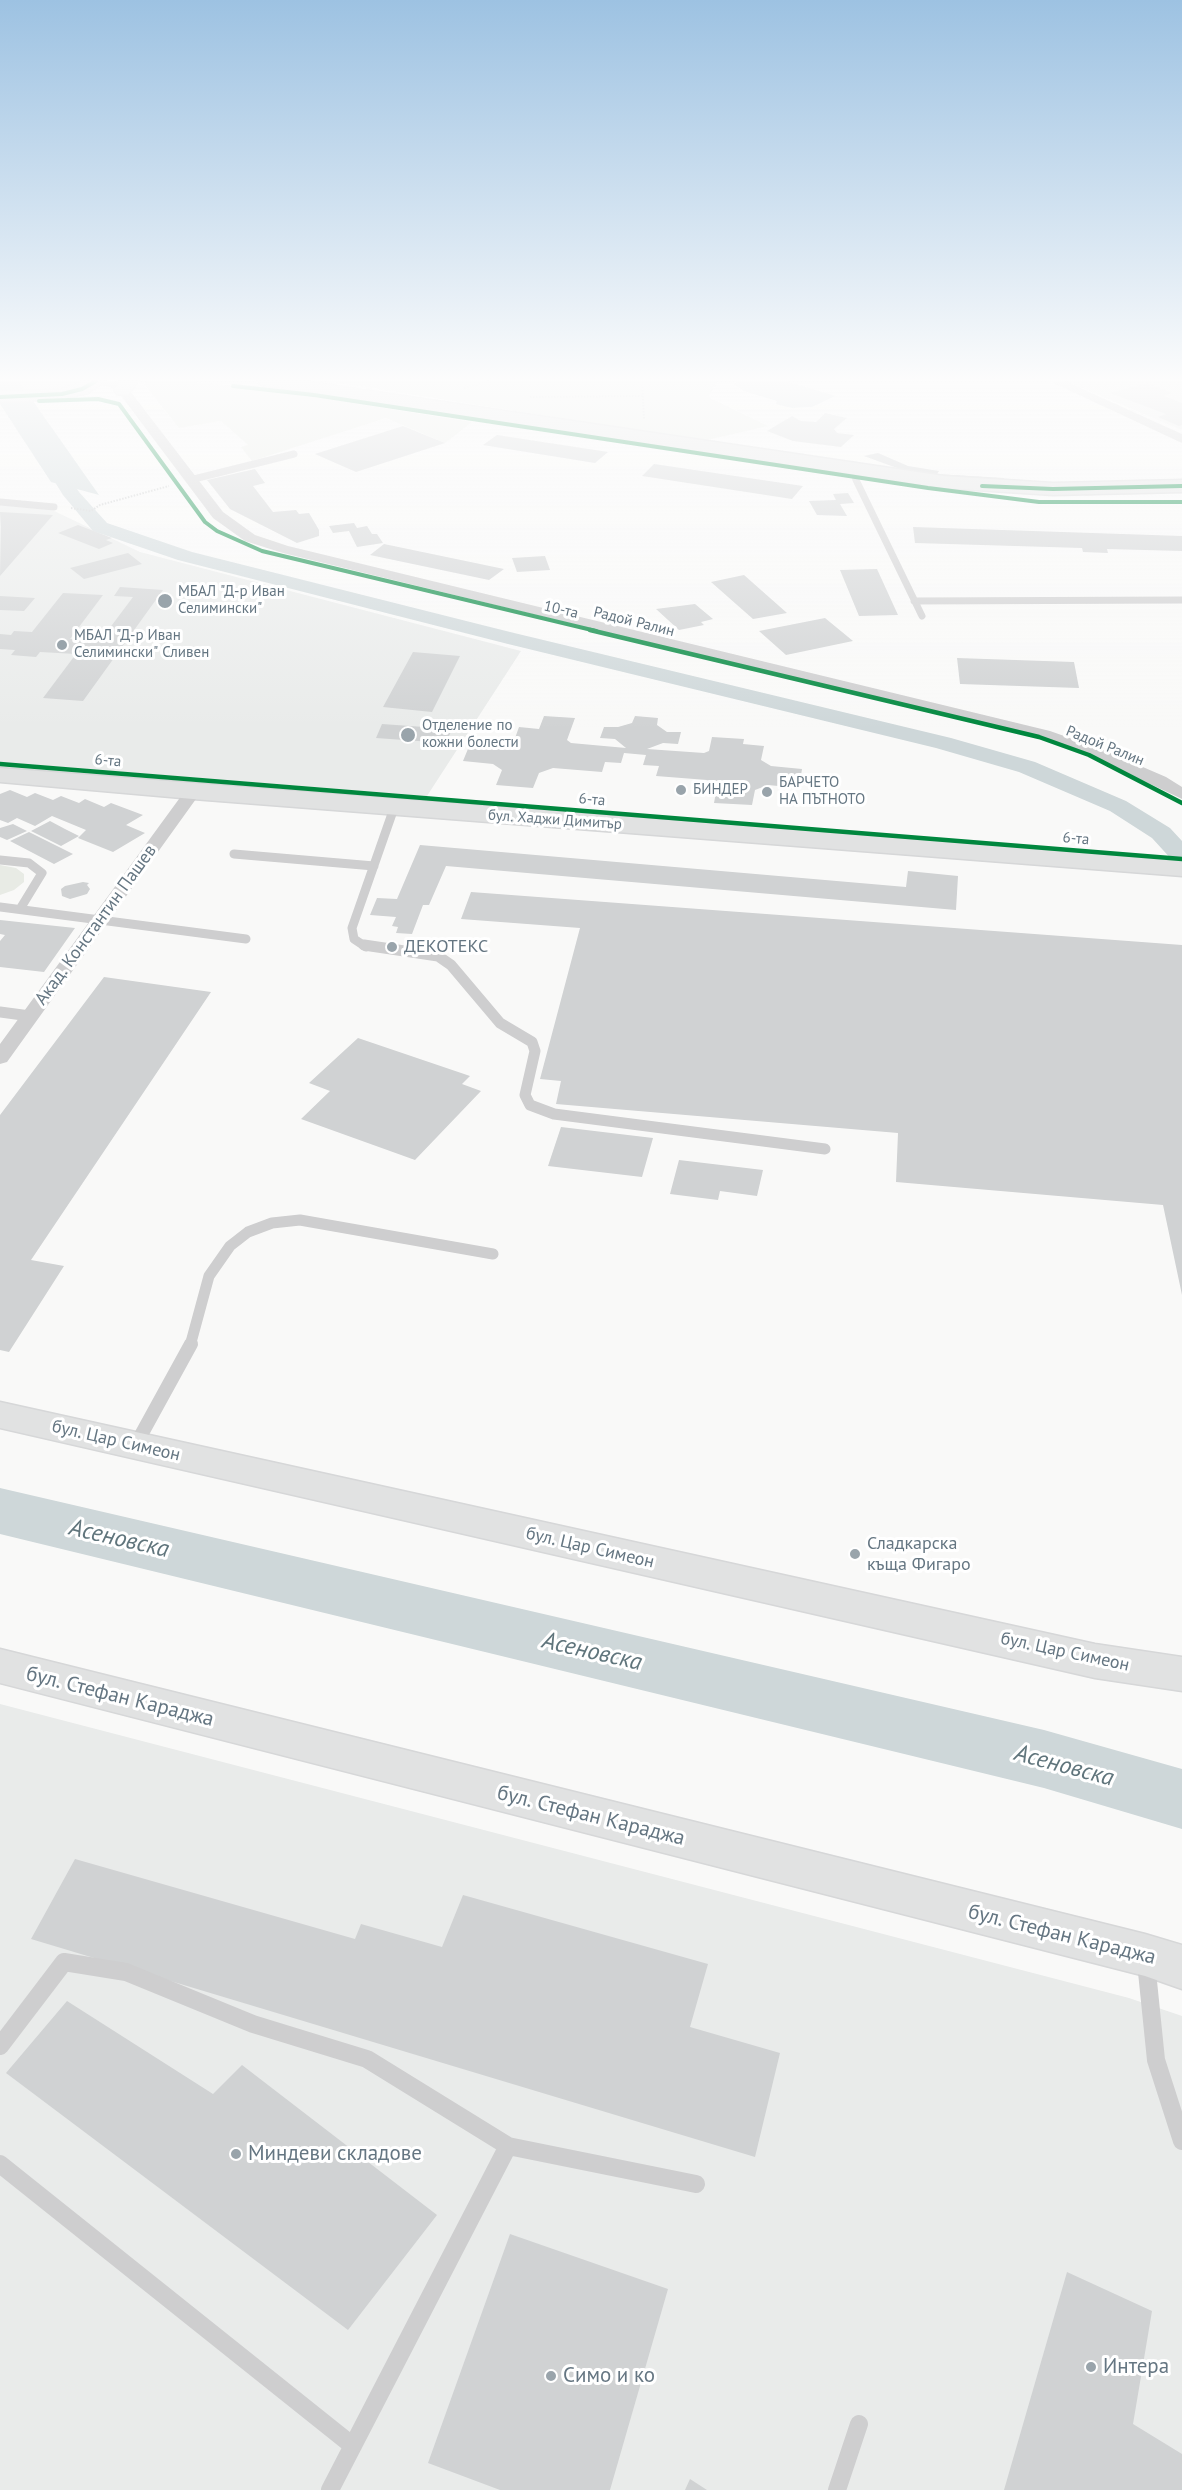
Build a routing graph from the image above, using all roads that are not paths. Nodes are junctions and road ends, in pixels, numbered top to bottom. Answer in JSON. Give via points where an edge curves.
{"nodes":[{"id":1,"x":205,"y":497,"type":"edge"},
{"id":2,"x":864,"y":497,"type":"edge"},
{"id":3,"x":0,"y":502,"type":"edge"},
{"id":4,"x":54,"y":507,"type":"dead end"},
{"id":5,"x":1182,"y":600,"type":"edge"},
{"id":6,"x":914,"y":601,"type":"junction"},
{"id":7,"x":922,"y":616,"type":"dead end"},
{"id":8,"x":0,"y":775,"type":"edge"},
{"id":9,"x":193,"y":792,"type":"junction"},
{"id":10,"x":1182,"y":794,"type":"edge"},
{"id":11,"x":394,"y":807,"type":"junction"},
{"id":12,"x":234,"y":854,"type":"dead end"},
{"id":13,"x":0,"y":860,"type":"edge"},
{"id":14,"x":374,"y":866,"type":"junction"},
{"id":15,"x":1182,"y":868,"type":"edge"},
{"id":16,"x":0,"y":906,"type":"edge"},
{"id":17,"x":20,"y":909,"type":"junction"},
{"id":18,"x":100,"y":921,"type":"junction"},
{"id":19,"x":246,"y":939,"type":"dead end"},
{"id":20,"x":0,"y":1012,"type":"edge"},
{"id":21,"x":30,"y":1016,"type":"junction"},
{"id":22,"x":0,"y":1058,"type":"edge"},
{"id":23,"x":825,"y":1149,"type":"dead end"},
{"id":24,"x":493,"y":1254,"type":"dead end"},
{"id":25,"x":0,"y":1415,"type":"edge"},
{"id":26,"x":135,"y":1446,"type":"junction"},
{"id":27,"x":0,"y":1666,"type":"edge"},
{"id":28,"x":1182,"y":1674,"type":"edge"},
{"id":29,"x":1164,"y":1961,"type":"edge"},
{"id":30,"x":0,"y":2046,"type":"edge"},
{"id":31,"x":1182,"y":2141,"type":"edge"},
{"id":32,"x":508,"y":2146,"type":"junction"},
{"id":33,"x":0,"y":2164,"type":"edge"},
{"id":34,"x":696,"y":2184,"type":"dead end"},
{"id":35,"x":859,"y":2424,"type":"dead end"},
{"id":36,"x":353,"y":2446,"type":"junction"},
{"id":37,"x":330,"y":2490,"type":"edge"},
{"id":38,"x":837,"y":2490,"type":"edge"}],
"edges":[{"from":1,"to":10,"type":"street","name":"Радой Ралин","via":[[229,525],[250,538],[283,549],[1044,734],[1095,752]]},
{"from":2,"to":6,"type":"lane"},
{"from":3,"to":4,"type":"lane"},
{"from":5,"to":6,"type":"lane"},
{"from":6,"to":7,"type":"lane"},
{"from":8,"to":9,"type":"main road","name":"бул. Хаджи Димитър"},
{"from":9,"to":11,"type":"main road","name":"бул. Хаджи Димитър"},
{"from":9,"to":18,"type":"street","name":"Акад. Константин Пашев"},
{"from":11,"to":14,"type":"lane"},
{"from":11,"to":15,"type":"main road","name":"бул. Хаджи Димитър"},
{"from":12,"to":14,"type":"lane"},
{"from":13,"to":17,"type":"lane","via":[[29,863],[42,873]]},
{"from":14,"to":23,"type":"lane","via":[[352,928],[354,939],[367,947],[438,956],[451,965],[500,1023],[532,1042],[535,1051],[525,1095],[536,1109]]},
{"from":16,"to":17,"type":"lane"},
{"from":17,"to":18,"type":"lane"},
{"from":18,"to":19,"type":"lane"},
{"from":18,"to":21,"type":"street","name":"Акад. Константин Пашев"},
{"from":20,"to":21,"type":"lane"},
{"from":21,"to":22,"type":"street","name":"Акад. Константин Пашев"},
{"from":24,"to":26,"type":"lane","via":[[300,1220],[272,1222],[248,1232],[230,1246],[208,1276],[193,1341]]},
{"from":25,"to":26,"type":"main road","name":"бул. Цар Симеон"},
{"from":26,"to":28,"type":"main road","name":"бул. Цар Симеон","via":[[1083,1658]]},
{"from":27,"to":29,"type":"main road","name":"бул. Стефан Караджа"},
{"from":29,"to":31,"type":"lane","via":[[1156,2060]]},
{"from":30,"to":32,"type":"lane","via":[[64,1962],[126,1972],[253,2024],[367,2059]]},
{"from":32,"to":34,"type":"lane"},
{"from":32,"to":36,"type":"lane"},
{"from":33,"to":36,"type":"lane"},
{"from":35,"to":38,"type":"lane"},
{"from":36,"to":37,"type":"lane"}]}
